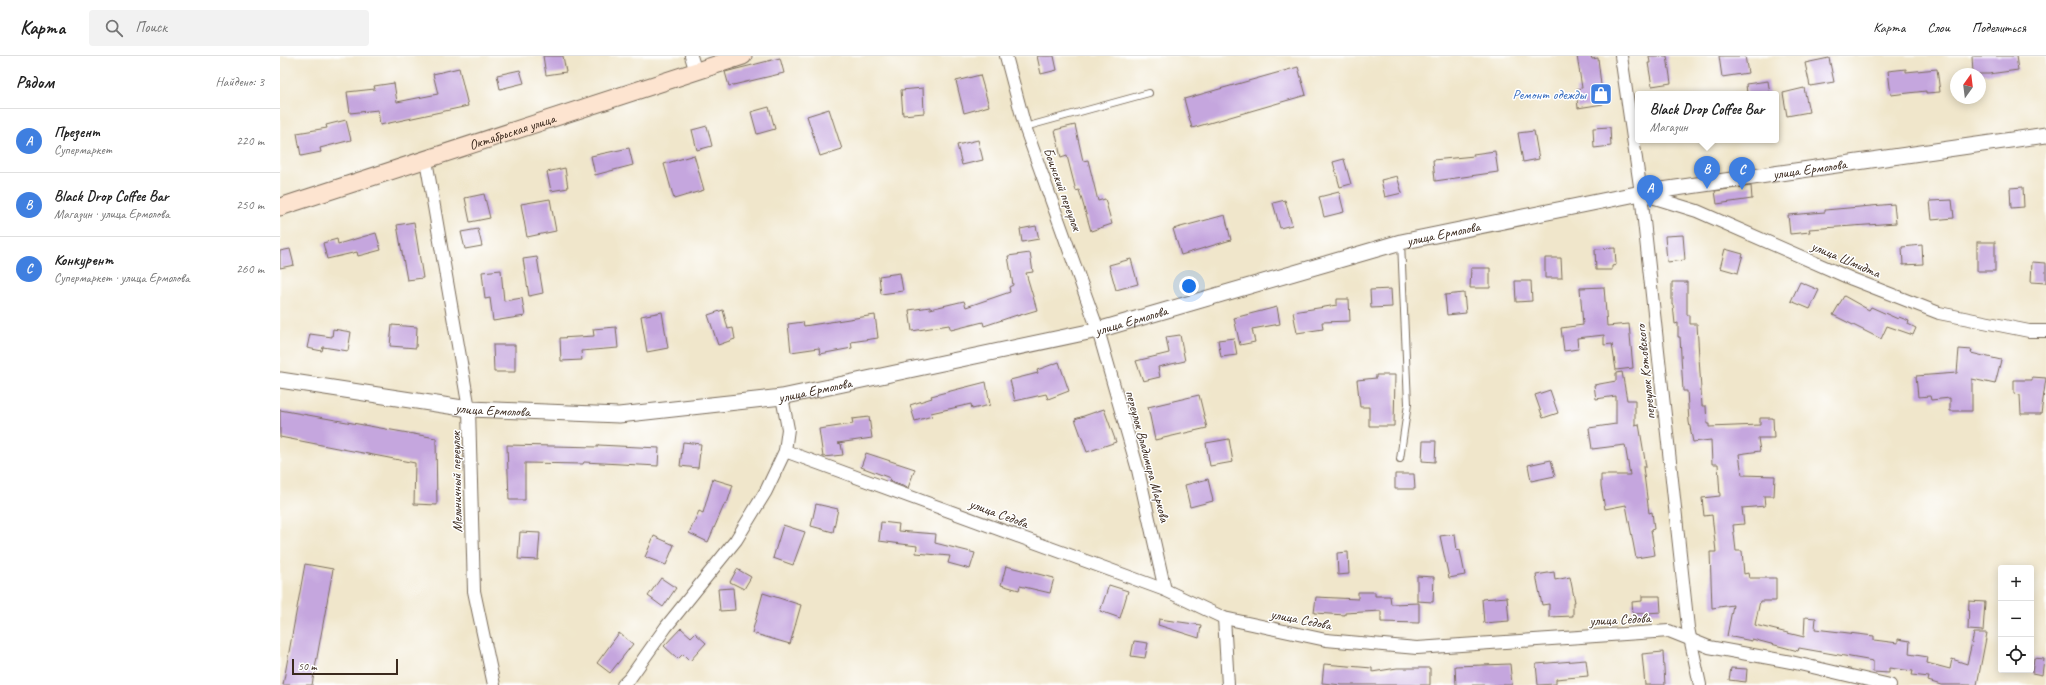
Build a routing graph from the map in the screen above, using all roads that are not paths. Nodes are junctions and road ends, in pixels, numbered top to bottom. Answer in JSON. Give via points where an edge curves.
{"nodes":[{"id":1,"x":691,"y":56,"type":"edge"},
{"id":2,"x":743,"y":56,"type":"edge"},
{"id":3,"x":1006,"y":56,"type":"edge"},
{"id":4,"x":1621,"y":56,"type":"edge"},
{"id":5,"x":696,"y":72,"type":"junction"},
{"id":6,"x":1149,"y":93,"type":"dead end"},
{"id":7,"x":1025,"y":127,"type":"junction"},
{"id":8,"x":2046,"y":135,"type":"edge"},
{"id":9,"x":426,"y":160,"type":"junction"},
{"id":10,"x":1641,"y":193,"type":"junction"},
{"id":11,"x":280,"y":207,"type":"edge"},
{"id":12,"x":1401,"y":242,"type":"junction"},
{"id":13,"x":1098,"y":330,"type":"junction"},
{"id":14,"x":2046,"y":331,"type":"edge"},
{"id":15,"x":280,"y":380,"type":"edge"},
{"id":16,"x":782,"y":397,"type":"junction"},
{"id":17,"x":469,"y":409,"type":"junction"},
{"id":18,"x":785,"y":451,"type":"junction"},
{"id":19,"x":1400,"y":459,"type":"dead end"},
{"id":20,"x":1165,"y":590,"type":"junction"},
{"id":21,"x":1224,"y":618,"type":"junction"},
{"id":22,"x":1692,"y":642,"type":"junction"},
{"id":23,"x":494,"y":685,"type":"edge"},
{"id":24,"x":623,"y":685,"type":"edge"},
{"id":25,"x":1228,"y":685,"type":"edge"},
{"id":26,"x":1700,"y":685,"type":"edge"},
{"id":27,"x":1890,"y":685,"type":"edge"}],
"edges":[{"from":1,"to":5,"type":"street"},
{"from":2,"to":5,"type":"main road","name":"Октябрьская улица"},
{"from":3,"to":7,"type":"street","name":"Боинский переулок"},
{"from":4,"to":10,"type":"street","name":"переулок Котовского"},
{"from":5,"to":9,"type":"main road","name":"Октябрьская улица"},
{"from":6,"to":7,"type":"lane"},
{"from":7,"to":13,"type":"street","name":"Боинский переулок"},
{"from":8,"to":10,"type":"street","name":"улица Ермолова"},
{"from":9,"to":11,"type":"main road","name":"Октябрьская улица"},
{"from":9,"to":17,"type":"street","name":"Мельничный переулок"},
{"from":10,"to":12,"type":"street","name":"улица Ермолова"},
{"from":10,"to":14,"type":"street","name":"улица Шмидта","via":[[1697,211],[1852,279],[1939,313],[2029,331]]},
{"from":10,"to":22,"type":"street","name":"переулок Котовского","via":[[1688,628]]},
{"from":12,"to":13,"type":"street","name":"улица Ермолова"},
{"from":12,"to":19,"type":"lane","via":[[1408,404]]},
{"from":13,"to":16,"type":"street","name":"улица Ермолова"},
{"from":13,"to":20,"type":"street","name":"переулок Владимира Маркова","via":[[1138,470]]},
{"from":15,"to":17,"type":"street","name":"улица Ермолова"},
{"from":16,"to":17,"type":"street","name":"улица Ермолова","via":[[618,415]]},
{"from":16,"to":18,"type":"street","via":[[788,429]]},
{"from":17,"to":23,"type":"street","name":"Мельничный переулок","via":[[474,592]]},
{"from":18,"to":20,"type":"street","name":"улица Седова"},
{"from":18,"to":24,"type":"street","via":[[766,491],[736,540]]},
{"from":20,"to":21,"type":"street","name":"улица Седова"},
{"from":21,"to":22,"type":"street","name":"улица Седова","via":[[1326,640],[1417,648],[1669,631]]},
{"from":21,"to":25,"type":"street"},
{"from":22,"to":26,"type":"street","name":"переулок Котовского"},
{"from":22,"to":27,"type":"street","name":"улица Седова"}]}
